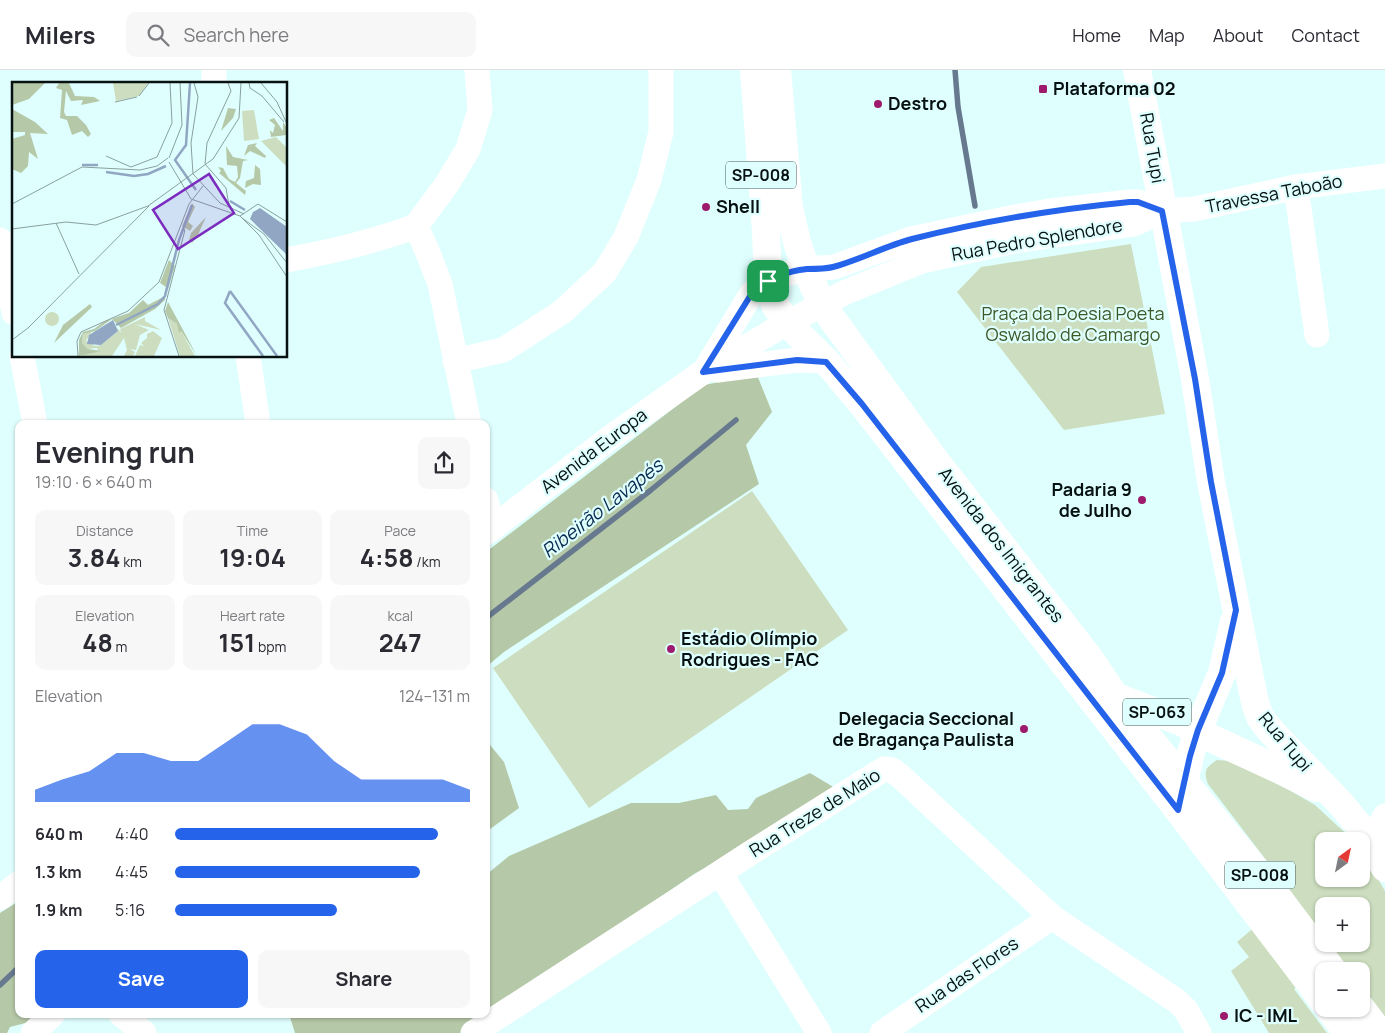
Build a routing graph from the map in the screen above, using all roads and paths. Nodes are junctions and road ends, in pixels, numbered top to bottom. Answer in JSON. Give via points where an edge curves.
{"nodes":[{"id":1,"x":477,"y":70,"type":"edge"},
{"id":2,"x":662,"y":70,"type":"edge"},
{"id":3,"x":754,"y":70,"type":"edge"},
{"id":4,"x":777,"y":70,"type":"edge"},
{"id":5,"x":1137,"y":70,"type":"edge"},
{"id":6,"x":1385,"y":176,"type":"edge"},
{"id":7,"x":1296,"y":187,"type":"junction"},
{"id":8,"x":1162,"y":211,"type":"junction"},
{"id":9,"x":416,"y":226,"type":"junction"},
{"id":10,"x":0,"y":240,"type":"edge"},
{"id":11,"x":288,"y":260,"type":"edge"},
{"id":12,"x":806,"y":269,"type":"junction"},
{"id":13,"x":768,"y":281,"type":"junction"},
{"id":14,"x":822,"y":305,"type":"junction"},
{"id":15,"x":10,"y":310,"type":"edge"},
{"id":16,"x":787,"y":323,"type":"junction"},
{"id":17,"x":1317,"y":336,"type":"dead end"},
{"id":18,"x":22,"y":358,"type":"edge"},
{"id":19,"x":248,"y":358,"type":"edge"},
{"id":20,"x":455,"y":361,"type":"junction"},
{"id":21,"x":826,"y":362,"type":"junction"},
{"id":22,"x":703,"y":372,"type":"junction"},
{"id":23,"x":34,"y":420,"type":"edge"},
{"id":24,"x":257,"y":420,"type":"edge"},
{"id":25,"x":468,"y":420,"type":"edge"},
{"id":26,"x":490,"y":529,"type":"edge"},
{"id":27,"x":1236,"y":610,"type":"junction"},
{"id":28,"x":1115,"y":696,"type":"junction"},
{"id":29,"x":1198,"y":730,"type":"junction"},
{"id":30,"x":1184,"y":781,"type":"junction"},
{"id":31,"x":1342,"y":805,"type":"junction"},
{"id":32,"x":1178,"y":810,"type":"junction"},
{"id":33,"x":1385,"y":816,"type":"edge"},
{"id":34,"x":1364,"y":832,"type":"edge"},
{"id":35,"x":1370,"y":843,"type":"joint"},
{"id":36,"x":1385,"y":868,"type":"edge"},
{"id":37,"x":720,"y":873,"type":"junction"},
{"id":38,"x":15,"y":886,"type":"edge"},
{"id":39,"x":0,"y":898,"type":"edge"},
{"id":40,"x":1052,"y":918,"type":"junction"},
{"id":41,"x":1326,"y":962,"type":"edge"},
{"id":42,"x":1315,"y":990,"type":"edge"},
{"id":43,"x":1335,"y":1017,"type":"edge"},
{"id":44,"x":1368,"y":1017,"type":"edge"},
{"id":45,"x":49,"y":1018,"type":"edge"},
{"id":46,"x":126,"y":1018,"type":"edge"},
{"id":47,"x":33,"y":1033,"type":"edge"},
{"id":48,"x":144,"y":1033,"type":"edge"},
{"id":49,"x":473,"y":1033,"type":"edge"},
{"id":50,"x":819,"y":1033,"type":"edge"},
{"id":51,"x":882,"y":1033,"type":"edge"},
{"id":52,"x":1199,"y":1033,"type":"edge"},
{"id":53,"x":1348,"y":1033,"type":"edge"},
{"id":54,"x":1380,"y":1033,"type":"edge"}],
"edges":[{"from":1,"to":9,"type":"street","via":[[480,110],[468,149]]},
{"from":2,"to":20,"type":"street","via":[[661,132],[649,180],[630,229],[605,272],[562,312],[503,350]]},
{"from":3,"to":13,"type":"main road","name":"Avenida dos Imigrantes","number":"SP-008"},
{"from":4,"to":12,"type":"main road","name":"Avenida dos Imigrantes","number":"SP-008","via":[[789,208]]},
{"from":5,"to":8,"type":"main road","name":"Rua Tupi"},
{"from":6,"to":7,"type":"street","name":"Travessa Taboão"},
{"from":7,"to":8,"type":"street","name":"Travessa Taboão","via":[[1194,209]]},
{"from":7,"to":17,"type":"street"},
{"from":8,"to":12,"type":"street","name":"Rua Pedro Splendore","via":[[1138,202],[1050,211],[911,239],[834,267]]},
{"from":8,"to":14,"type":"street","name":"Rua Pedro Splendore","via":[[1134,224],[1020,240],[922,261]]},
{"from":8,"to":27,"type":"main road","name":"Rua Tupi"},
{"from":9,"to":11,"type":"street","via":[[337,251]]},
{"from":9,"to":20,"type":"street","via":[[440,284]]},
{"from":10,"to":15,"type":"street"},
{"from":12,"to":13,"type":"street","name":"Rua Pedro Splendore"},
{"from":12,"to":14,"type":"main road","name":"Avenida dos Imigrantes","number":"SP-008"},
{"from":13,"to":16,"type":"main road","name":"Avenida dos Imigrantes","number":"SP-008","via":[[775,305]]},
{"from":13,"to":22,"type":"street","name":"Avenida Europa","via":[[752,293]]},
{"from":14,"to":16,"type":"street","name":"Rua Pedro Splendore"},
{"from":14,"to":28,"type":"main road","name":"Avenida dos Imigrantes","number":"SP-008","via":[[935,460],[1087,655]]},
{"from":16,"to":21,"type":"main road","name":"Avenida dos Imigrantes","number":"SP-008"},
{"from":16,"to":22,"type":"street","name":"Avenida Europa"},
{"from":18,"to":23,"type":"street"},
{"from":19,"to":24,"type":"street"},
{"from":20,"to":25,"type":"street"},
{"from":21,"to":22,"type":"street","name":"Avenida Europa","via":[[797,360]]},
{"from":21,"to":32,"type":"main road","name":"Avenida dos Imigrantes","number":"SP-008"},
{"from":22,"to":26,"type":"street","name":"Avenida Europa"},
{"from":27,"to":29,"type":"main road","name":"Rua Tupi","via":[[1222,673]]},
{"from":27,"to":31,"type":"main road","name":"Rua Tupi","via":[[1260,716],[1282,744]]},
{"from":28,"to":29,"type":"main road","number":"SP-063"},
{"from":28,"to":30,"type":"main road","name":"Avenida dos Imigrantes","number":"SP-008"},
{"from":29,"to":30,"type":"main road","name":"Rua Tupi"},
{"from":29,"to":31,"type":"main road","number":"SP-063","via":[[1313,787]]},
{"from":30,"to":32,"type":"main road","name":"Rua Tupi"},
{"from":30,"to":41,"type":"main road","name":"Avenida dos Imigrantes","number":"SP-008"},
{"from":31,"to":34,"type":"main road","number":"SP-063"},
{"from":32,"to":42,"type":"main road","name":"Avenida dos Imigrantes","number":"SP-008"},
{"from":33,"to":35,"type":"street"},
{"from":35,"to":36,"type":"main road","number":"SP-063"},
{"from":37,"to":40,"type":"street","name":"Rua Treze de Maio","via":[[876,772],[892,770]]},
{"from":37,"to":49,"type":"street","name":"Rua Treze de Maio"},
{"from":37,"to":50,"type":"street"},
{"from":38,"to":39,"type":"street"},
{"from":40,"to":51,"type":"street","name":"Rua das Flores"},
{"from":40,"to":52,"type":"street","name":"Rua Treze de Maio","via":[[1177,1001]]},
{"from":43,"to":53,"type":"main road"},
{"from":44,"to":54,"type":"main road"},
{"from":45,"to":47,"type":"street"},
{"from":46,"to":48,"type":"street"}]}
